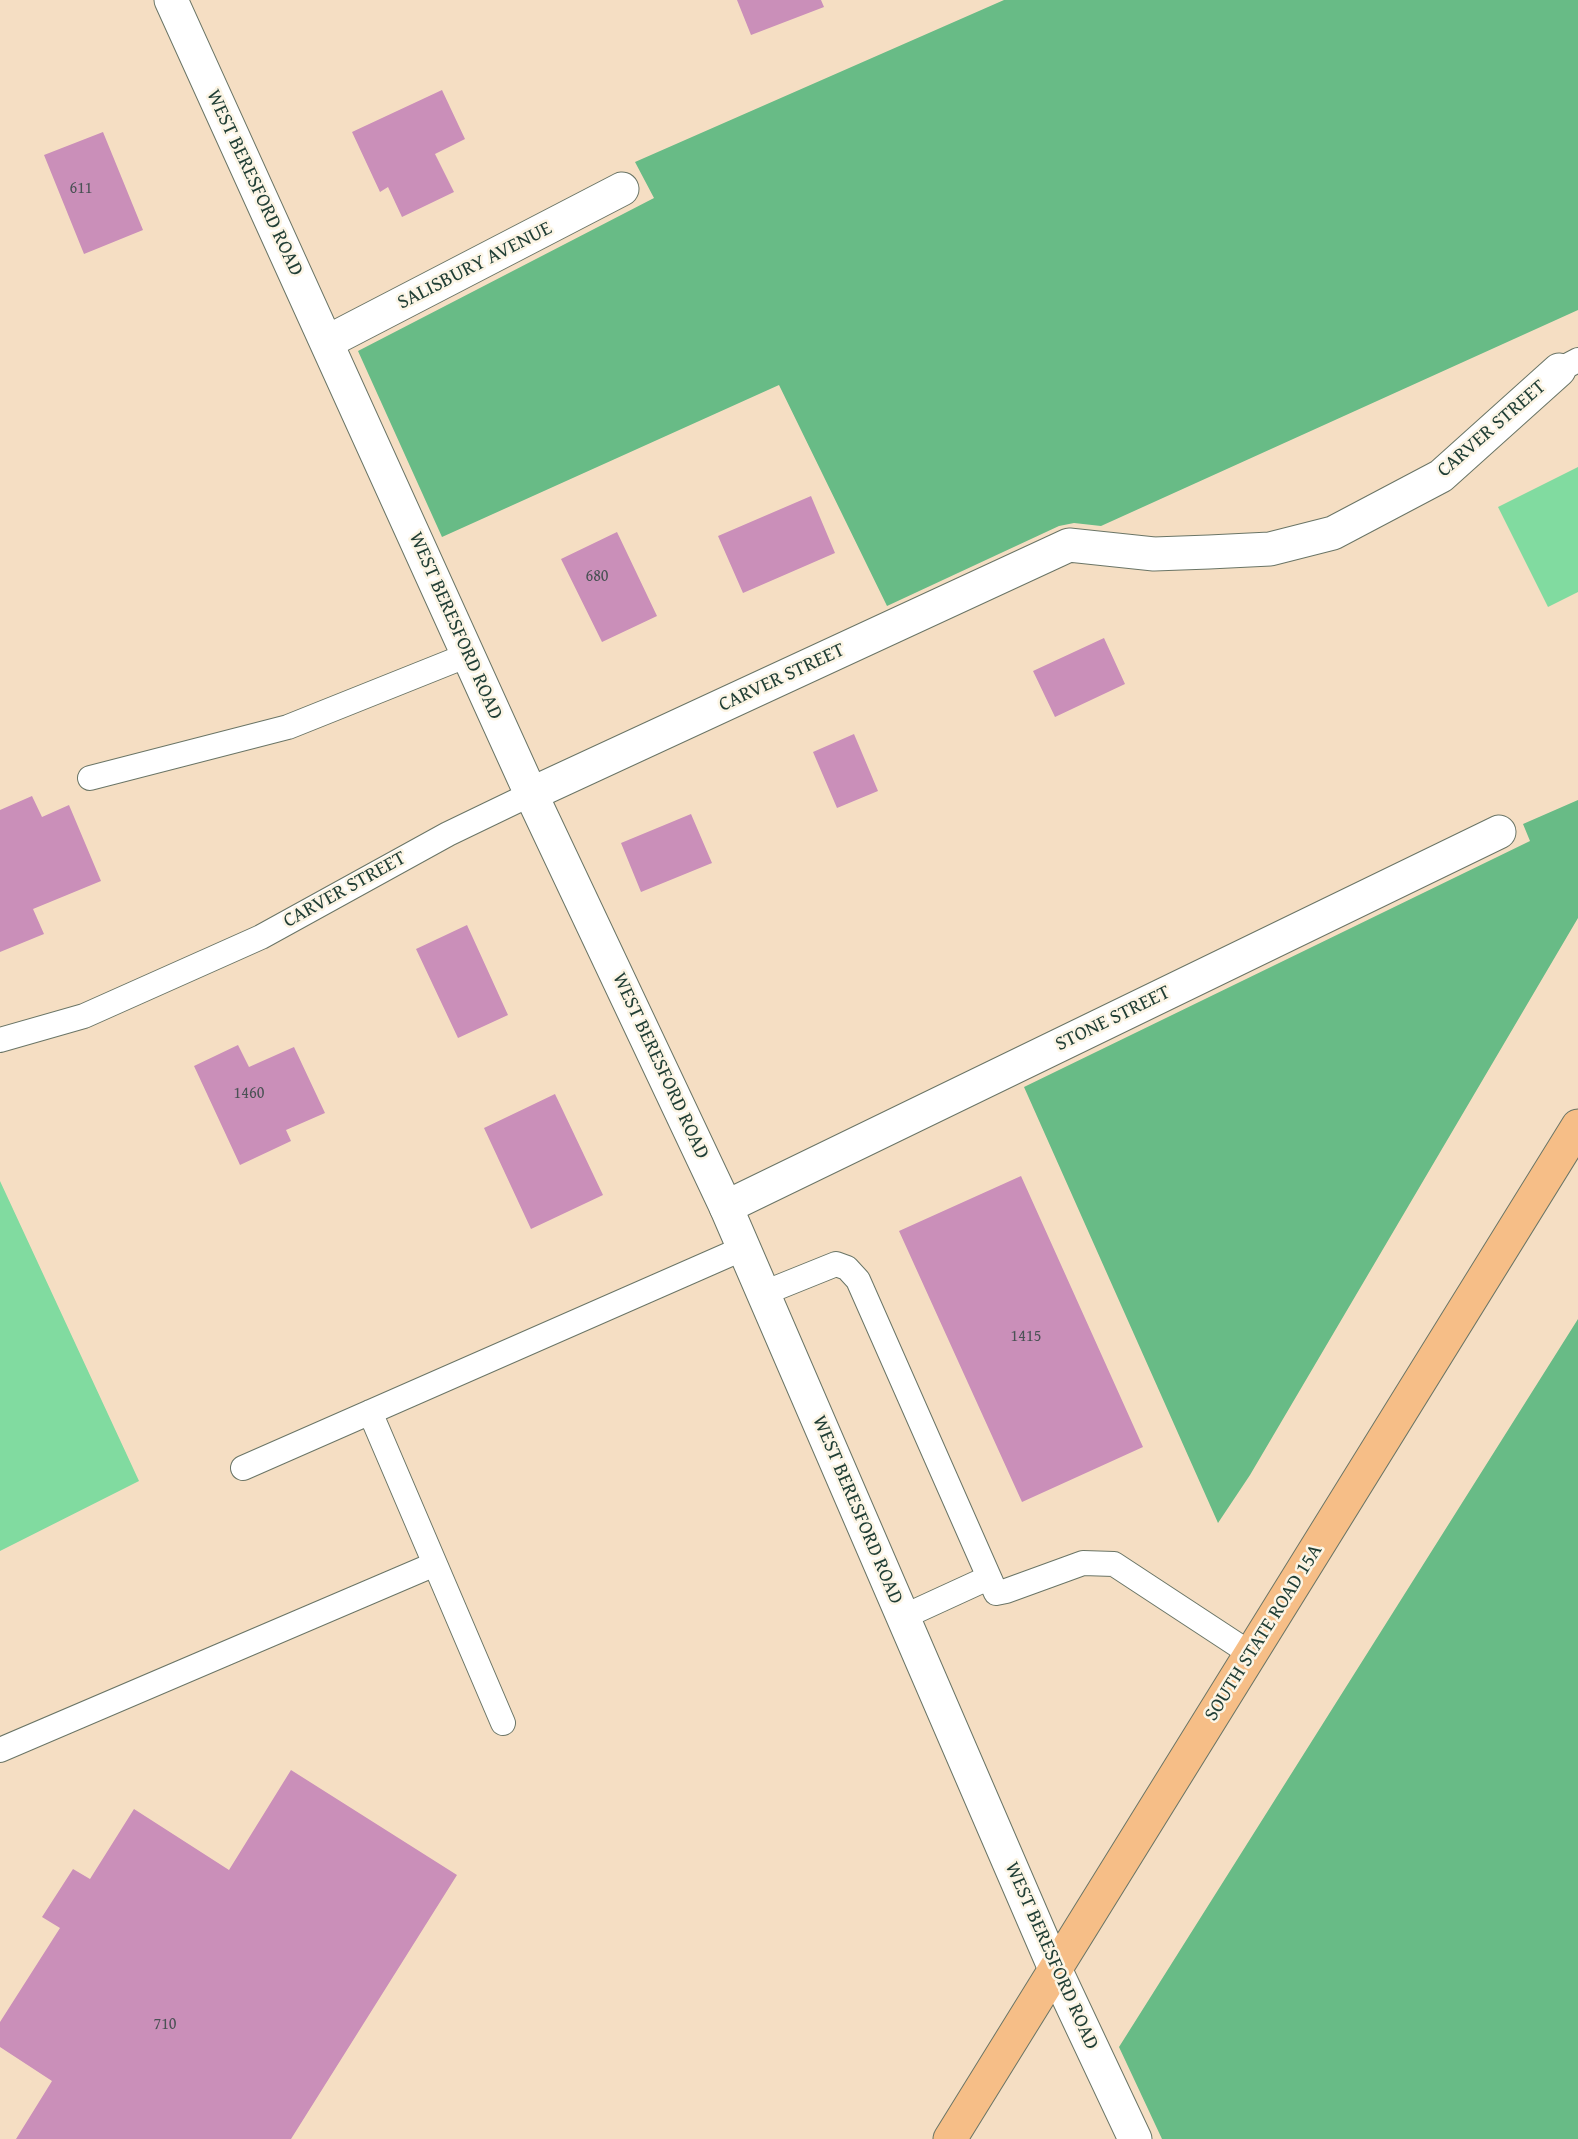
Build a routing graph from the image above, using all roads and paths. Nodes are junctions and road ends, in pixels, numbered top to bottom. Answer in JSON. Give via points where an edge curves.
{"nodes":[{"id":1,"x":171,"y":0,"type":"edge"},
{"id":2,"x":622,"y":189,"type":"dead end"},
{"id":3,"x":327,"y":342,"type":"junction"},
{"id":4,"x":1569,"y":365,"type":"edge"},
{"id":5,"x":468,"y":655,"type":"junction"},
{"id":6,"x":90,"y":778,"type":"dead end"},
{"id":7,"x":531,"y":794,"type":"junction"},
{"id":8,"x":1499,"y":831,"type":"dead end"},
{"id":9,"x":0,"y":1040,"type":"edge"},
{"id":10,"x":1578,"y":1126,"type":"edge"},
{"id":11,"x":726,"y":1207,"type":"junction"},
{"id":12,"x":744,"y":1248,"type":"junction"},
{"id":13,"x":764,"y":1293,"type":"junction"},
{"id":14,"x":370,"y":1412,"type":"junction"},
{"id":15,"x":243,"y":1468,"type":"dead end"},
{"id":16,"x":435,"y":1564,"type":"junction"},
{"id":17,"x":988,"y":1578,"type":"junction"},
{"id":18,"x":903,"y":1617,"type":"junction"},
{"id":19,"x":1251,"y":1654,"type":"junction"},
{"id":20,"x":502,"y":1723,"type":"dead end"},
{"id":21,"x":0,"y":1750,"type":"edge"},
{"id":22,"x":1055,"y":1969,"type":"junction"},
{"id":23,"x":950,"y":2139,"type":"edge"},
{"id":24,"x":1135,"y":2139,"type":"edge"}],
"edges":[{"from":1,"to":3,"type":"street","name":"WEST BERESFORD ROAD"},
{"from":2,"to":3,"type":"street","name":"SALISBURY AVENUE"},
{"from":3,"to":5,"type":"street","name":"WEST BERESFORD ROAD"},
{"from":4,"to":7,"type":"street","name":"CARVER STREET","via":[[1441,476],[1333,533],[1270,549],[1209,552],[1154,554],[1069,545]]},
{"from":5,"to":6,"type":"lane","via":[[288,727]]},
{"from":5,"to":7,"type":"street","name":"WEST BERESFORD ROAD"},
{"from":7,"to":9,"type":"lane","name":"CARVER STREET","via":[[448,834],[261,937],[84,1016]]},
{"from":7,"to":11,"type":"street","name":"WEST BERESFORD ROAD"},
{"from":8,"to":11,"type":"street","name":"STONE STREET"},
{"from":10,"to":19,"type":"highway","name":"SOUTH STATE ROAD 15A"},
{"from":11,"to":12,"type":"street","name":"WEST BERESFORD ROAD"},
{"from":12,"to":13,"type":"street","name":"WEST BERESFORD ROAD"},
{"from":12,"to":14,"type":"lane"},
{"from":13,"to":17,"type":"lane","via":[[836,1264],[847,1268],[858,1280]]},
{"from":13,"to":18,"type":"street","name":"WEST BERESFORD ROAD"},
{"from":14,"to":15,"type":"lane"},
{"from":14,"to":16,"type":"lane"},
{"from":16,"to":20,"type":"lane"},
{"from":16,"to":21,"type":"lane"},
{"from":17,"to":18,"type":"lane"},
{"from":17,"to":19,"type":"lane","via":[[996,1593],[1083,1563],[1114,1564]]},
{"from":18,"to":22,"type":"street","name":"WEST BERESFORD ROAD"},
{"from":19,"to":22,"type":"highway","name":"SOUTH STATE ROAD 15A"},
{"from":22,"to":23,"type":"highway","name":"SOUTH STATE ROAD 15A"},
{"from":22,"to":24,"type":"street","name":"WEST BERESFORD ROAD"}]}
